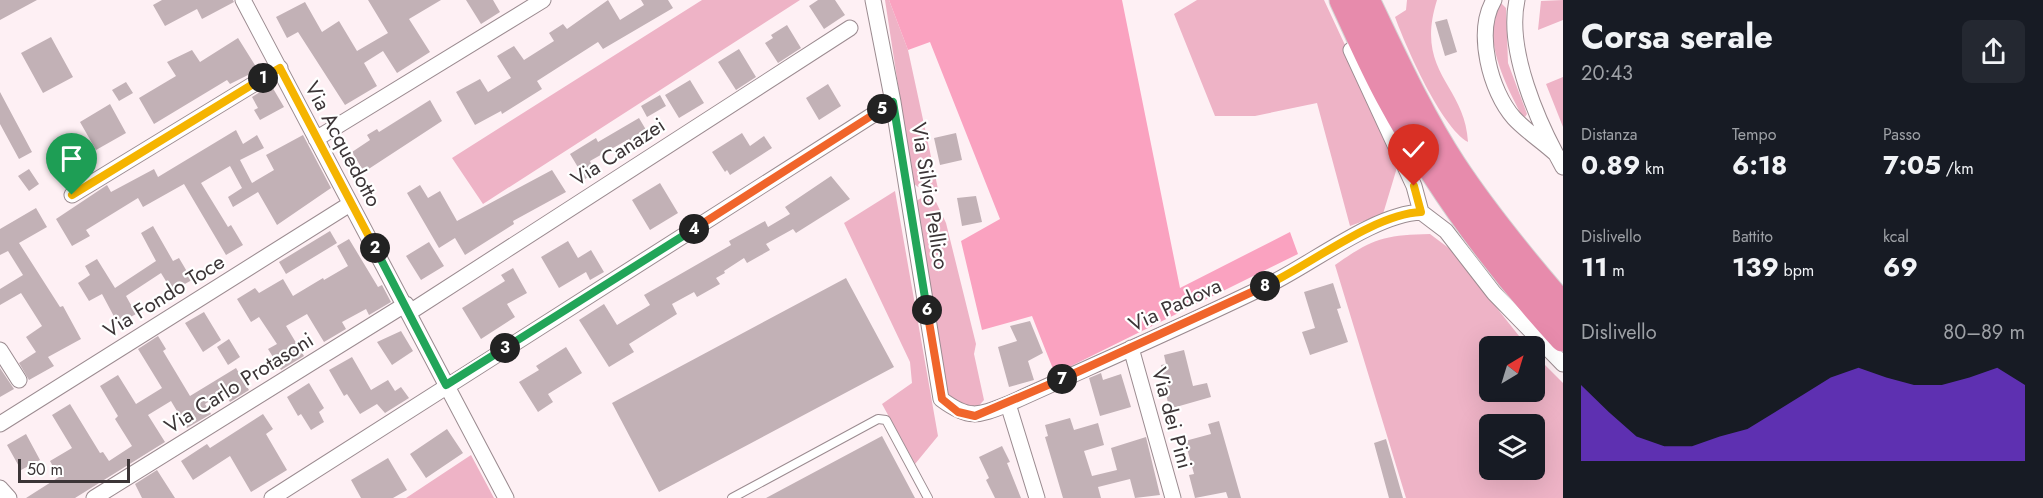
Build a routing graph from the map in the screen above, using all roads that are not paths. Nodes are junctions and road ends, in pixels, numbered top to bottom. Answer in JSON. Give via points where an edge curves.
{"nodes":[{"id":1,"x":243,"y":0,"type":"edge"},
{"id":2,"x":543,"y":0,"type":"edge"},
{"id":3,"x":873,"y":0,"type":"edge"},
{"id":4,"x":1366,"y":0,"type":"edge"},
{"id":5,"x":1494,"y":0,"type":"edge"},
{"id":6,"x":1517,"y":0,"type":"edge"},
{"id":7,"x":1339,"y":6,"type":"edge"},
{"id":8,"x":850,"y":28,"type":"dead end"},
{"id":9,"x":280,"y":68,"type":"junction"},
{"id":10,"x":893,"y":102,"type":"junction"},
{"id":11,"x":316,"y":139,"type":"junction"},
{"id":12,"x":1560,"y":160,"type":"edge"},
{"id":13,"x":72,"y":195,"type":"dead end"},
{"id":14,"x":350,"y":204,"type":"junction"},
{"id":15,"x":1421,"y":212,"type":"junction"},
{"id":16,"x":1563,"y":306,"type":"edge"},
{"id":17,"x":408,"y":308,"type":"junction"},
{"id":18,"x":1563,"y":338,"type":"edge"},
{"id":19,"x":1131,"y":348,"type":"junction"},
{"id":20,"x":0,"y":350,"type":"edge"},
{"id":21,"x":1563,"y":364,"type":"edge"},
{"id":22,"x":19,"y":380,"type":"dead end"},
{"id":23,"x":446,"y":385,"type":"junction"},
{"id":24,"x":942,"y":399,"type":"joint"},
{"id":25,"x":1008,"y":404,"type":"junction"},
{"id":26,"x":0,"y":424,"type":"edge"},
{"id":27,"x":0,"y":488,"type":"edge"},
{"id":28,"x":9,"y":498,"type":"edge"},
{"id":29,"x":94,"y":498,"type":"edge"},
{"id":30,"x":272,"y":498,"type":"edge"},
{"id":31,"x":506,"y":498,"type":"edge"},
{"id":32,"x":732,"y":498,"type":"edge"},
{"id":33,"x":928,"y":498,"type":"edge"},
{"id":34,"x":1037,"y":498,"type":"edge"},
{"id":35,"x":1173,"y":498,"type":"edge"}],
"edges":[{"from":1,"to":9,"type":"street","name":"Via Acquedotto"},
{"from":2,"to":11,"type":"street"},
{"from":3,"to":10,"type":"street","name":"Via Silvio Pellico"},
{"from":4,"to":16,"type":"highway","via":[[1407,86],[1453,166],[1511,247]]},
{"from":5,"to":12,"type":"street","via":[[1485,45],[1493,81],[1513,117]]},
{"from":6,"to":12,"type":"street","via":[[1515,41],[1521,71]]},
{"from":7,"to":15,"type":"street","via":[[1414,186]]},
{"from":7,"to":18,"type":"highway","via":[[1436,177],[1496,260]]},
{"from":8,"to":17,"type":"street","name":"Via Canazei"},
{"from":9,"to":11,"type":"street","name":"Via Acquedotto"},
{"from":9,"to":13,"type":"street"},
{"from":10,"to":23,"type":"street"},
{"from":10,"to":24,"type":"street","name":"Via Silvio Pellico"},
{"from":11,"to":14,"type":"street","name":"Via Acquedotto"},
{"from":14,"to":17,"type":"street","name":"Via Acquedotto"},
{"from":14,"to":26,"type":"street","name":"Via Fondo Toce"},
{"from":15,"to":19,"type":"street","name":"Via Padova","via":[[1406,213],[1379,224],[1272,283]]},
{"from":15,"to":21,"type":"street","via":[[1446,231],[1494,293]]},
{"from":17,"to":23,"type":"street","name":"Via Acquedotto"},
{"from":17,"to":29,"type":"street","name":"Via Carlo Protasoni"},
{"from":19,"to":25,"type":"street","name":"Via Padova"},
{"from":19,"to":35,"type":"street","name":"Via dei Pini"},
{"from":20,"to":22,"type":"street"},
{"from":23,"to":30,"type":"street"},
{"from":23,"to":31,"type":"street","name":"Via Acquedotto"},
{"from":24,"to":25,"type":"street","name":"Via Padova","via":[[958,412],[975,416]]},
{"from":25,"to":34,"type":"street"},
{"from":27,"to":28,"type":"street"},
{"from":32,"to":33,"type":"lane","via":[[878,419],[886,420]]}]}
